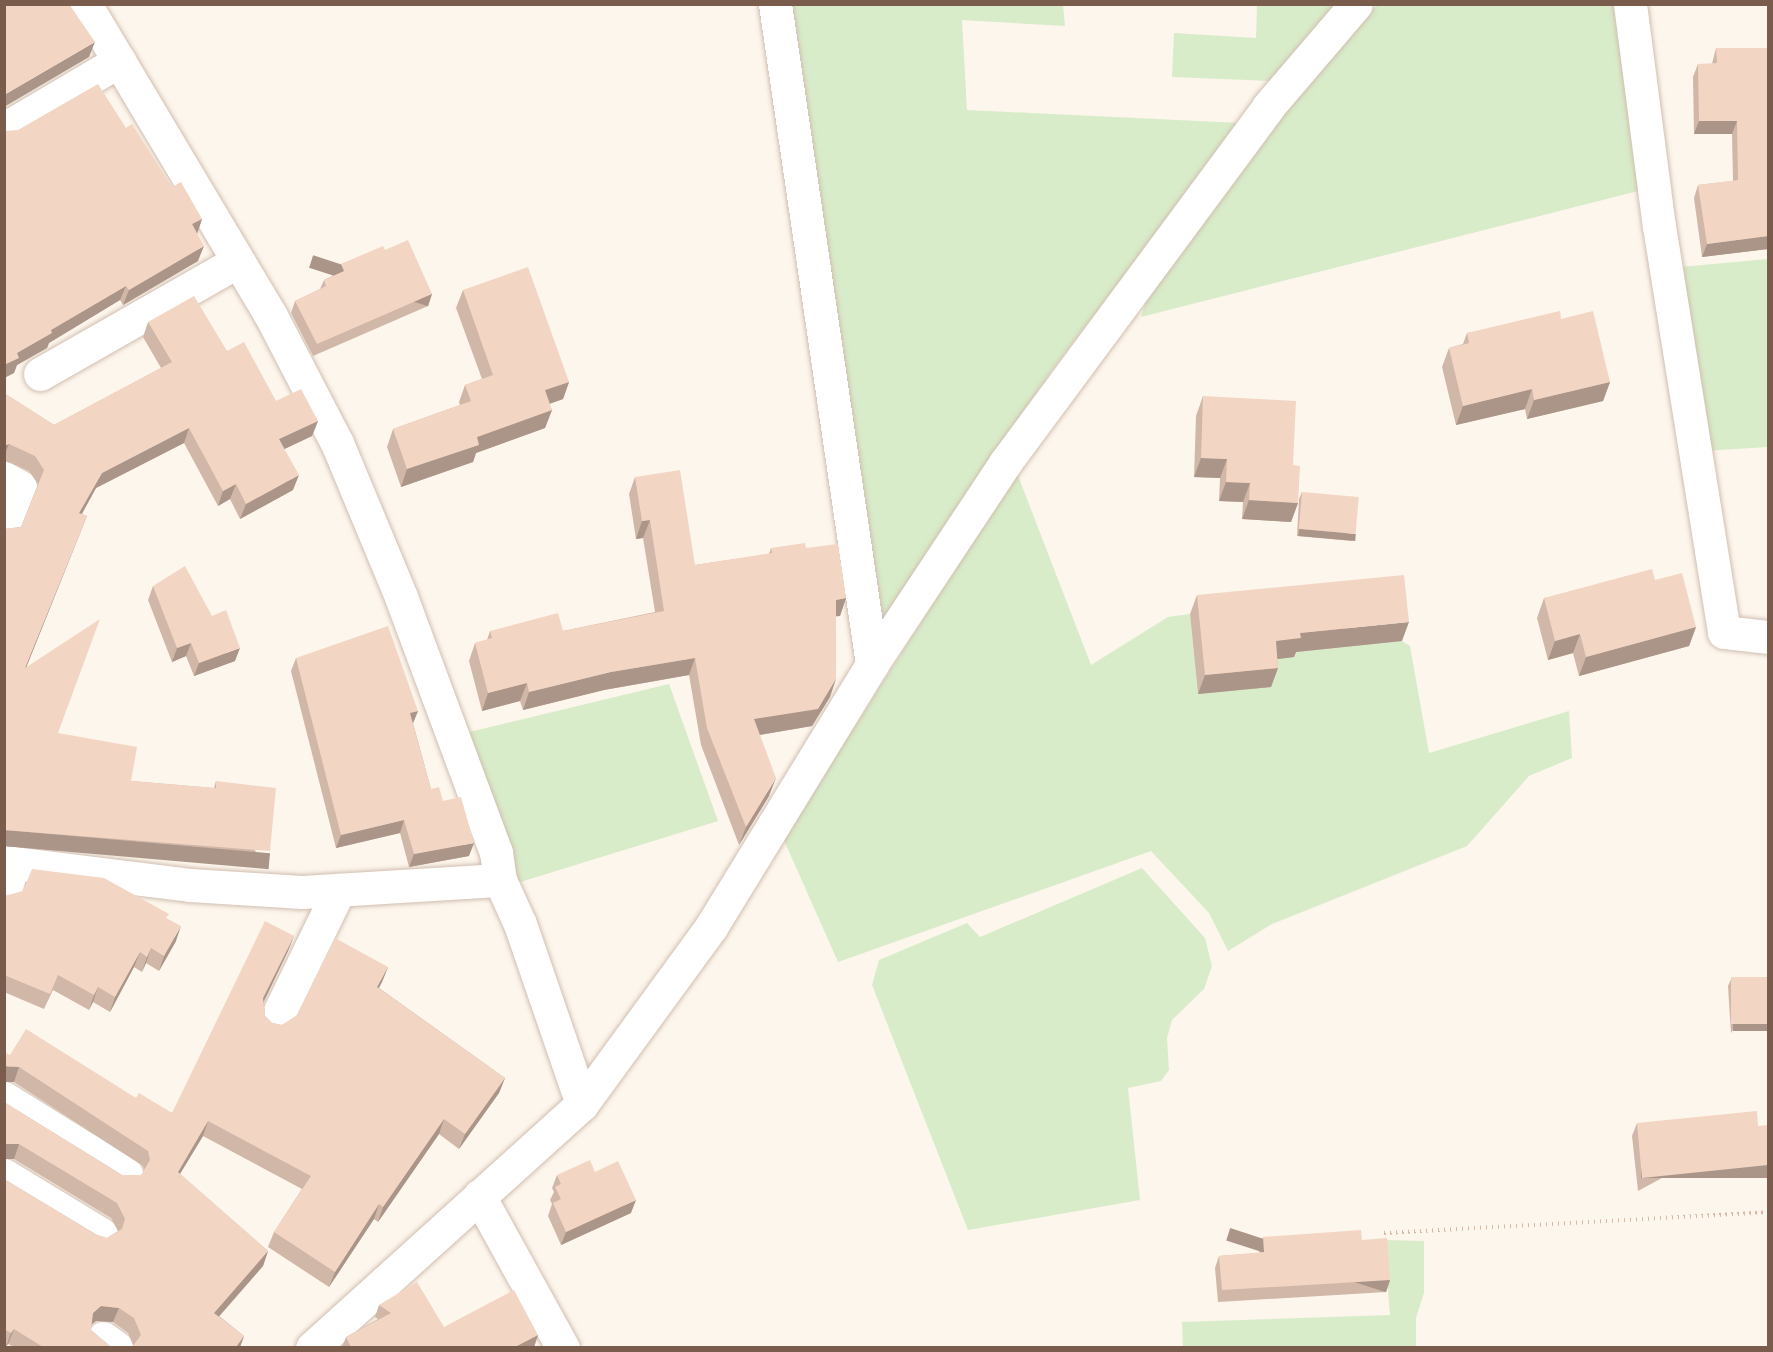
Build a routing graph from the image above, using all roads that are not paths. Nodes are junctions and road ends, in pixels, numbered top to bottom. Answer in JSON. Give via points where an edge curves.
{"nodes":[{"id":1,"x":85,"y":4,"type":"edge"},
{"id":2,"x":775,"y":4,"type":"edge"},
{"id":3,"x":1356,"y":4,"type":"edge"},
{"id":4,"x":1630,"y":4,"type":"edge"},
{"id":5,"x":119,"y":61,"type":"junction"},
{"id":6,"x":4,"y":129,"type":"edge"},
{"id":7,"x":238,"y":261,"type":"junction"},
{"id":8,"x":40,"y":374,"type":"dead end"},
{"id":9,"x":4,"y":478,"type":"edge"},
{"id":10,"x":4,"y":527,"type":"edge"},
{"id":11,"x":1768,"y":637,"type":"edge"},
{"id":12,"x":872,"y":664,"type":"junction"},
{"id":13,"x":7,"y":873,"type":"edge"},
{"id":14,"x":500,"y":880,"type":"junction"},
{"id":15,"x":339,"y":890,"type":"junction"},
{"id":16,"x":274,"y":1021,"type":"edge"},
{"id":17,"x":4,"y":1098,"type":"edge"},
{"id":18,"x":582,"y":1104,"type":"junction"},
{"id":19,"x":126,"y":1174,"type":"edge"},
{"id":20,"x":4,"y":1175,"type":"edge"},
{"id":21,"x":479,"y":1196,"type":"junction"},
{"id":22,"x":101,"y":1234,"type":"edge"},
{"id":23,"x":312,"y":1347,"type":"edge"},
{"id":24,"x":562,"y":1347,"type":"edge"}],
"edges":[{"from":1,"to":5,"type":"street"},
{"from":2,"to":12,"type":"street"},
{"from":3,"to":12,"type":"street","via":[[1268,107],[1099,331],[1005,462]]},
{"from":4,"to":11,"type":"street","via":[[1659,226],[1724,632]]},
{"from":5,"to":6,"type":"street"},
{"from":5,"to":7,"type":"street"},
{"from":7,"to":8,"type":"street"},
{"from":7,"to":14,"type":"street","via":[[337,442],[401,597],[495,852]]},
{"from":9,"to":10,"type":"street","via":[[20,487]]},
{"from":12,"to":18,"type":"street","via":[[711,927]]},
{"from":13,"to":15,"type":"street"},
{"from":14,"to":15,"type":"street"},
{"from":14,"to":18,"type":"street","via":[[520,924]]},
{"from":15,"to":16,"type":"street"},
{"from":17,"to":19,"type":"street"},
{"from":18,"to":21,"type":"street"},
{"from":20,"to":22,"type":"street"},
{"from":21,"to":23,"type":"street"},
{"from":21,"to":24,"type":"street"}]}
